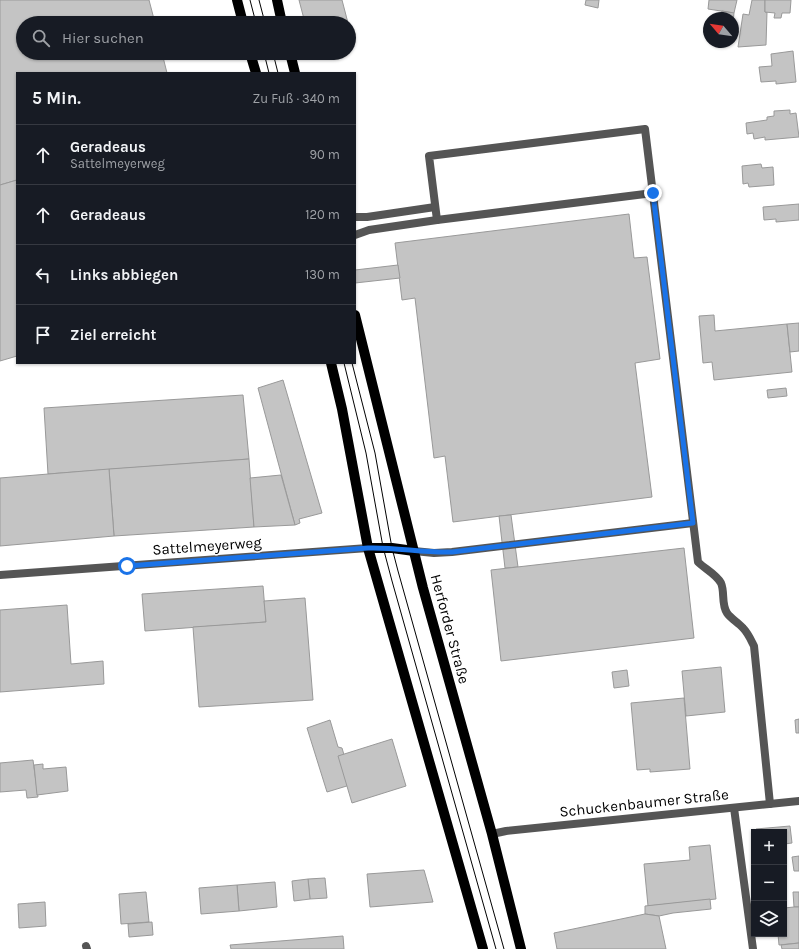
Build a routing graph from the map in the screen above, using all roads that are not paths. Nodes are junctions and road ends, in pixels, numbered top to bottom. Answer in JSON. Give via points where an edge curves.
{"nodes":[{"id":1,"x":237,"y":0,"type":"edge"},
{"id":2,"x":276,"y":0,"type":"edge"},
{"id":3,"x":241,"y":16,"type":"edge"},
{"id":4,"x":280,"y":16,"type":"edge"},
{"id":5,"x":252,"y":60,"type":"edge"},
{"id":6,"x":292,"y":60,"type":"edge"},
{"id":7,"x":256,"y":72,"type":"edge"},
{"id":8,"x":295,"y":72,"type":"edge"},
{"id":9,"x":653,"y":193,"type":"junction"},
{"id":10,"x":435,"y":207,"type":"junction"},
{"id":11,"x":356,"y":217,"type":"edge"},
{"id":12,"x":437,"y":220,"type":"junction"},
{"id":13,"x":356,"y":235,"type":"edge"},
{"id":14,"x":356,"y":319,"type":"edge"},
{"id":15,"x":331,"y":364,"type":"edge"},
{"id":16,"x":693,"y":523,"type":"junction"},
{"id":17,"x":368,"y":548,"type":"junction"},
{"id":18,"x":414,"y":551,"type":"junction"},
{"id":19,"x":0,"y":575,"type":"edge"},
{"id":20,"x":799,"y":800,"type":"edge"},
{"id":21,"x":770,"y":804,"type":"junction"},
{"id":22,"x":734,"y":808,"type":"junction"},
{"id":23,"x":492,"y":834,"type":"junction"},
{"id":24,"x":483,"y":949,"type":"edge"},
{"id":25,"x":521,"y":949,"type":"edge"},
{"id":26,"x":753,"y":949,"type":"edge"}],
"edges":[{"from":1,"to":3,"type":"main road"},
{"from":2,"to":4,"type":"main road"},
{"from":5,"to":7,"type":"main road"},
{"from":6,"to":8,"type":"main road"},
{"from":9,"to":10,"type":"street","via":[[645,129],[429,156]]},
{"from":9,"to":12,"type":"street"},
{"from":9,"to":16,"type":"street"},
{"from":10,"to":11,"type":"street"},
{"from":10,"to":12,"type":"street"},
{"from":12,"to":13,"type":"street","via":[[369,230]]},
{"from":14,"to":18,"type":"main road","name":"Herforder Straße"},
{"from":15,"to":17,"type":"main road"},
{"from":16,"to":18,"type":"street","via":[[452,552]]},
{"from":16,"to":21,"type":"street","via":[[698,562],[721,583],[727,612],[742,626],[754,646]]},
{"from":17,"to":18,"type":"main road"},
{"from":17,"to":19,"type":"street","name":"Sattelmeyerweg"},
{"from":17,"to":24,"type":"main road"},
{"from":18,"to":23,"type":"main road","name":"Herforder Straße"},
{"from":20,"to":21,"type":"street","name":"Schuckenbaumer Straße"},
{"from":21,"to":22,"type":"street","name":"Schuckenbaumer Straße"},
{"from":22,"to":23,"type":"street","name":"Schuckenbaumer Straße"},
{"from":22,"to":26,"type":"street"},
{"from":23,"to":25,"type":"main road","name":"Herforder Straße"}]}
